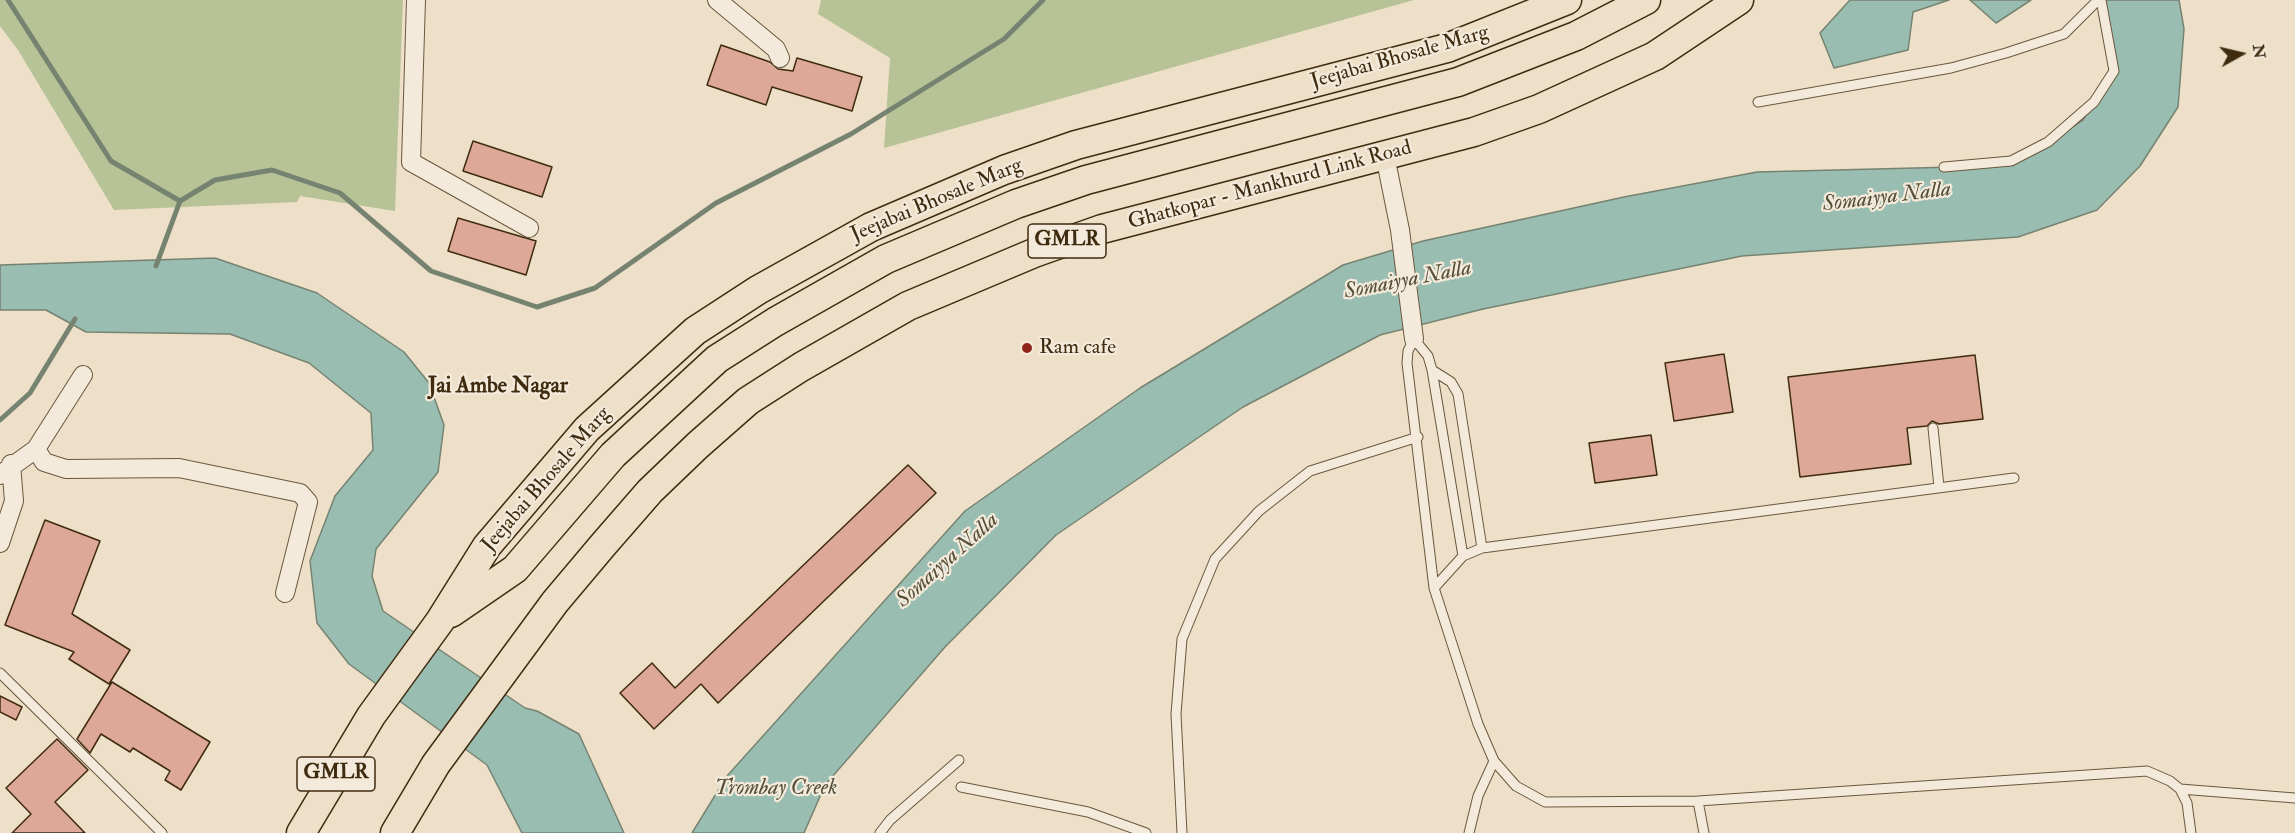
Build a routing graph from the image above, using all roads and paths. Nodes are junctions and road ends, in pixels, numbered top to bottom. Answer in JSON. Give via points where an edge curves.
{"nodes":[{"id":1,"x":416,"y":0,"type":"edge"},
{"id":2,"x":717,"y":0,"type":"edge"},
{"id":3,"x":1567,"y":0,"type":"edge"},
{"id":4,"x":1646,"y":0,"type":"edge"},
{"id":5,"x":1739,"y":0,"type":"edge"},
{"id":6,"x":2099,"y":0,"type":"edge"},
{"id":7,"x":780,"y":58,"type":"dead end"},
{"id":8,"x":1758,"y":102,"type":"dead end"},
{"id":9,"x":1385,"y":156,"type":"junction"},
{"id":10,"x":1944,"y":167,"type":"dead end"},
{"id":11,"x":529,"y":228,"type":"dead end"},
{"id":12,"x":1413,"y":335,"type":"junction"},
{"id":13,"x":1432,"y":370,"type":"junction"},
{"id":14,"x":83,"y":375,"type":"dead end"},
{"id":15,"x":1933,"y":428,"type":"dead end"},
{"id":16,"x":1418,"y":437,"type":"junction"},
{"id":17,"x":36,"y":449,"type":"junction"},
{"id":18,"x":6,"y":469,"type":"edge"},
{"id":19,"x":2014,"y":477,"type":"dead end"},
{"id":20,"x":1939,"y":487,"type":"junction"},
{"id":21,"x":0,"y":543,"type":"edge"},
{"id":22,"x":1482,"y":548,"type":"junction"},
{"id":23,"x":1463,"y":556,"type":"junction"},
{"id":24,"x":1434,"y":588,"type":"junction"},
{"id":25,"x":285,"y":593,"type":"dead end"},
{"id":26,"x":440,"y":621,"type":"junction"},
{"id":27,"x":0,"y":673,"type":"edge"},
{"id":28,"x":959,"y":760,"type":"dead end"},
{"id":29,"x":1494,"y":761,"type":"junction"},
{"id":30,"x":961,"y":787,"type":"dead end"},
{"id":31,"x":2180,"y":789,"type":"junction"},
{"id":32,"x":2295,"y":798,"type":"edge"},
{"id":33,"x":1698,"y":801,"type":"junction"},
{"id":34,"x":162,"y":833,"type":"edge"},
{"id":35,"x":301,"y":833,"type":"edge"},
{"id":36,"x":395,"y":833,"type":"edge"},
{"id":37,"x":880,"y":833,"type":"edge"},
{"id":38,"x":1146,"y":833,"type":"edge"},
{"id":39,"x":1182,"y":833,"type":"edge"},
{"id":40,"x":1469,"y":833,"type":"edge"},
{"id":41,"x":1704,"y":833,"type":"edge"},
{"id":42,"x":2191,"y":833,"type":"edge"}],
"edges":[{"from":1,"to":11,"type":"street","via":[[411,162]]},
{"from":2,"to":7,"type":"street","via":[[776,49]]},
{"from":3,"to":26,"type":"highway","name":"Jeejabai Bhosale Marg","number":"GMLR","via":[[1448,48],[1076,145],[936,198],[814,257],[695,331],[587,429],[487,546]]},
{"from":4,"to":26,"type":"highway","via":[[1576,36],[1468,79],[1086,180],[886,260],[717,359],[613,455],[515,569]]},
{"from":5,"to":9,"type":"highway","name":"Ghatkopar - Mankhurd Link Road","number":"GMLR","via":[[1655,56],[1598,83],[1474,132]]},
{"from":6,"to":8,"type":"lane","via":[[2064,34],[2006,53],[1951,68]]},
{"from":6,"to":10,"type":"lane","via":[[2114,71],[2094,102],[2048,142],[2011,161]]},
{"from":9,"to":12,"type":"street","via":[[1400,230]]},
{"from":9,"to":36,"type":"highway","name":"Ghatkopar - Mankhurd Link Road","number":"GMLR","via":[[1102,229],[1034,253],[908,306],[748,401],[650,491],[555,602],[436,764]]},
{"from":12,"to":13,"type":"lane","via":[[1428,356]]},
{"from":12,"to":16,"type":"lane","via":[[1407,363]]},
{"from":13,"to":22,"type":"lane","via":[[1451,382],[1458,394]]},
{"from":13,"to":23,"type":"lane"},
{"from":14,"to":17,"type":"street"},
{"from":15,"to":20,"type":"lane"},
{"from":16,"to":24,"type":"lane"},
{"from":16,"to":39,"type":"lane","via":[[1310,471],[1259,511],[1215,560],[1182,639],[1176,714]]},
{"from":17,"to":18,"type":"street"},
{"from":17,"to":25,"type":"street","via":[[44,462],[66,469],[179,468],[300,493],[308,502]]},
{"from":18,"to":21,"type":"street","via":[[14,501]]},
{"from":19,"to":20,"type":"lane"},
{"from":20,"to":22,"type":"lane"},
{"from":22,"to":23,"type":"lane"},
{"from":23,"to":24,"type":"lane"},
{"from":24,"to":29,"type":"lane"},
{"from":26,"to":35,"type":"highway","number":"GMLR","via":[[371,716]]},
{"from":27,"to":34,"type":"lane"},
{"from":28,"to":37,"type":"lane"},
{"from":29,"to":33,"type":"lane","via":[[1516,786],[1545,802]]},
{"from":29,"to":40,"type":"lane","via":[[1478,796]]},
{"from":30,"to":38,"type":"lane","via":[[1088,812]]},
{"from":31,"to":32,"type":"lane"},
{"from":31,"to":33,"type":"lane","via":[[2147,771]]},
{"from":31,"to":42,"type":"lane","via":[[2187,803]]},
{"from":33,"to":41,"type":"lane"}]}
